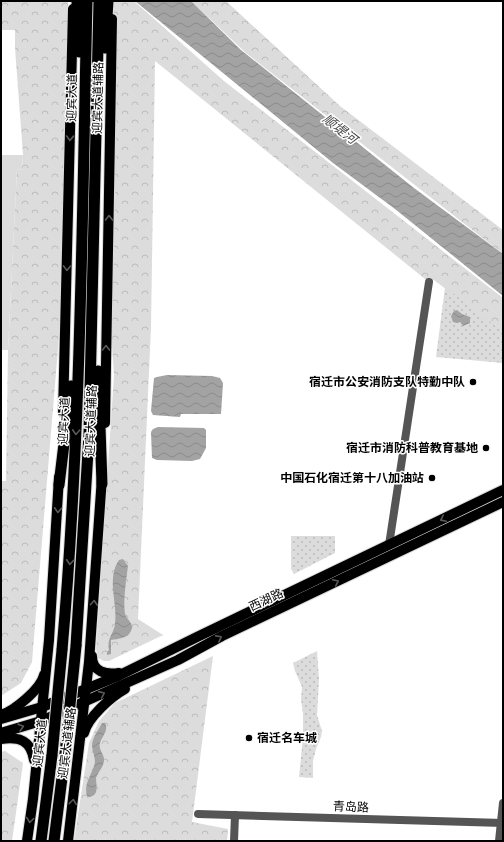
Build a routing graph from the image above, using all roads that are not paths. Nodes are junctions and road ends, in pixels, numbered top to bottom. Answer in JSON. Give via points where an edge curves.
{"nodes":[{"id":1,"x":73,"y":1,"type":"edge"},
{"id":2,"x":77,"y":1,"type":"edge"},
{"id":3,"x":87,"y":1,"type":"edge"},
{"id":4,"x":99,"y":1,"type":"edge"},
{"id":5,"x":108,"y":1,"type":"edge"},
{"id":6,"x":112,"y":1,"type":"edge"},
{"id":7,"x":96,"y":132,"type":"junction"},
{"id":8,"x":82,"y":215,"type":"junction"},
{"id":9,"x":82,"y":230,"type":"junction"},
{"id":10,"x":94,"y":250,"type":"junction"},
{"id":11,"x":429,"y":282,"type":"dead end"},
{"id":12,"x":102,"y":484,"type":"junction"},
{"id":13,"x":59,"y":485,"type":"junction"},
{"id":14,"x":503,"y":486,"type":"edge"},
{"id":15,"x":503,"y":490,"type":"edge"},
{"id":16,"x":503,"y":502,"type":"edge"},
{"id":17,"x":503,"y":508,"type":"edge"},
{"id":18,"x":461,"y":510,"type":"junction"},
{"id":19,"x":462,"y":522,"type":"junction"},
{"id":20,"x":389,"y":546,"type":"junction"},
{"id":21,"x":92,"y":628,"type":"junction"},
{"id":22,"x":49,"y":640,"type":"junction"},
{"id":23,"x":179,"y":646,"type":"junction"},
{"id":24,"x":178,"y":660,"type":"junction"},
{"id":25,"x":86,"y":689,"type":"junction"},
{"id":26,"x":85,"y":702,"type":"junction"},
{"id":27,"x":42,"y":707,"type":"junction"},
{"id":28,"x":1,"y":716,"type":"edge"},
{"id":29,"x":1,"y":719,"type":"edge"},
{"id":30,"x":41,"y":721,"type":"junction"},
{"id":31,"x":1,"y":733,"type":"edge"},
{"id":32,"x":1,"y":739,"type":"edge"},
{"id":33,"x":78,"y":757,"type":"junction"},
{"id":34,"x":36,"y":768,"type":"junction"},
{"id":35,"x":503,"y":803,"type":"edge"},
{"id":36,"x":198,"y":814,"type":"dead end"},
{"id":37,"x":235,"y":815,"type":"junction"},
{"id":38,"x":502,"y":823,"type":"edge"},
{"id":39,"x":28,"y":841,"type":"edge"},
{"id":40,"x":41,"y":841,"type":"edge"},
{"id":41,"x":54,"y":841,"type":"edge"},
{"id":42,"x":68,"y":841,"type":"edge"},
{"id":43,"x":234,"y":841,"type":"edge"},
{"id":44,"x":499,"y":841,"type":"edge"}],
"edges":[{"from":1,"to":13,"type":"main road","one_way":true,"via":[[64,402]]},
{"from":2,"to":8,"type":"highway","via":[[80,70],[78,163]]},
{"from":3,"to":8,"type":"highway","name":"迎宾大道"},
{"from":4,"to":7,"type":"highway","name":"迎宾大道"},
{"from":5,"to":7,"type":"highway","via":[[103,84]]},
{"from":12,"to":6,"type":"main road","name":"迎宾大道辅路","one_way":true,"via":[[105,439]]},
{"from":7,"to":10,"type":"highway","name":"迎宾大道"},
{"from":8,"to":9,"type":"highway","name":"迎宾大道"},
{"from":9,"to":13,"type":"highway","via":[[77,256],[72,382]]},
{"from":9,"to":40,"type":"highway","name":"迎宾大道","one_way":true,"bridge":true,"via":[[79,368],[70,559],[52,755]]},
{"from":10,"to":12,"type":"highway","via":[[98,275]]},
{"from":10,"to":41,"type":"highway","name":"迎宾大道","bridge":true,"via":[[89,435],[76,646],[66,754]]},
{"from":11,"to":20,"type":"street"},
{"from":21,"to":12,"type":"main road","name":"迎宾大道辅路","one_way":true},
{"from":13,"to":22,"type":"main road","one_way":true},
{"from":14,"to":18,"type":"main road"},
{"from":15,"to":18,"type":"main road","name":"西湖路"},
{"from":16,"to":19,"type":"main road","name":"西湖路"},
{"from":17,"to":19,"type":"main road"},
{"from":18,"to":20,"type":"main road","name":"西湖路","one_way":true},
{"from":24,"to":19,"type":"main road","name":"西湖路","one_way":true,"via":[[222,636]]},
{"from":20,"to":23,"type":"main road","name":"西湖路"},
{"from":21,"to":23,"type":"main road","via":[[93,665],[99,671],[110,674],[122,673]]},
{"from":21,"to":25,"type":"main road","name":"迎宾大道辅路"},
{"from":22,"to":27,"type":"main road"},
{"from":22,"to":28,"type":"main road","via":[[41,682],[22,702]]},
{"from":23,"to":25,"type":"main road","name":"西湖路"},
{"from":26,"to":24,"type":"main road","name":"西湖路","one_way":true},
{"from":24,"to":33,"type":"main road","via":[[119,693],[104,706],[88,723]]},
{"from":25,"to":26,"type":"main road","name":"迎宾大道辅路"},
{"from":25,"to":27,"type":"main road","name":"西湖路"},
{"from":26,"to":30,"type":"main road","name":"西湖路"},
{"from":26,"to":33,"type":"main road","name":"迎宾大道辅路"},
{"from":27,"to":29,"type":"main road","name":"西湖路"},
{"from":27,"to":30,"type":"main road"},
{"from":31,"to":30,"type":"main road","name":"西湖路","one_way":true},
{"from":30,"to":34,"type":"main road"},
{"from":32,"to":34,"type":"main road","via":[[18,739],[24,742],[33,752]]},
{"from":42,"to":33,"type":"main road","name":"迎宾大道辅路","one_way":true},
{"from":34,"to":39,"type":"main road","one_way":true},
{"from":35,"to":38,"type":"street"},
{"from":36,"to":37,"type":"street","name":"青岛路"},
{"from":37,"to":38,"type":"street","name":"青岛路"},
{"from":37,"to":43,"type":"street"},
{"from":38,"to":44,"type":"street"}]}
